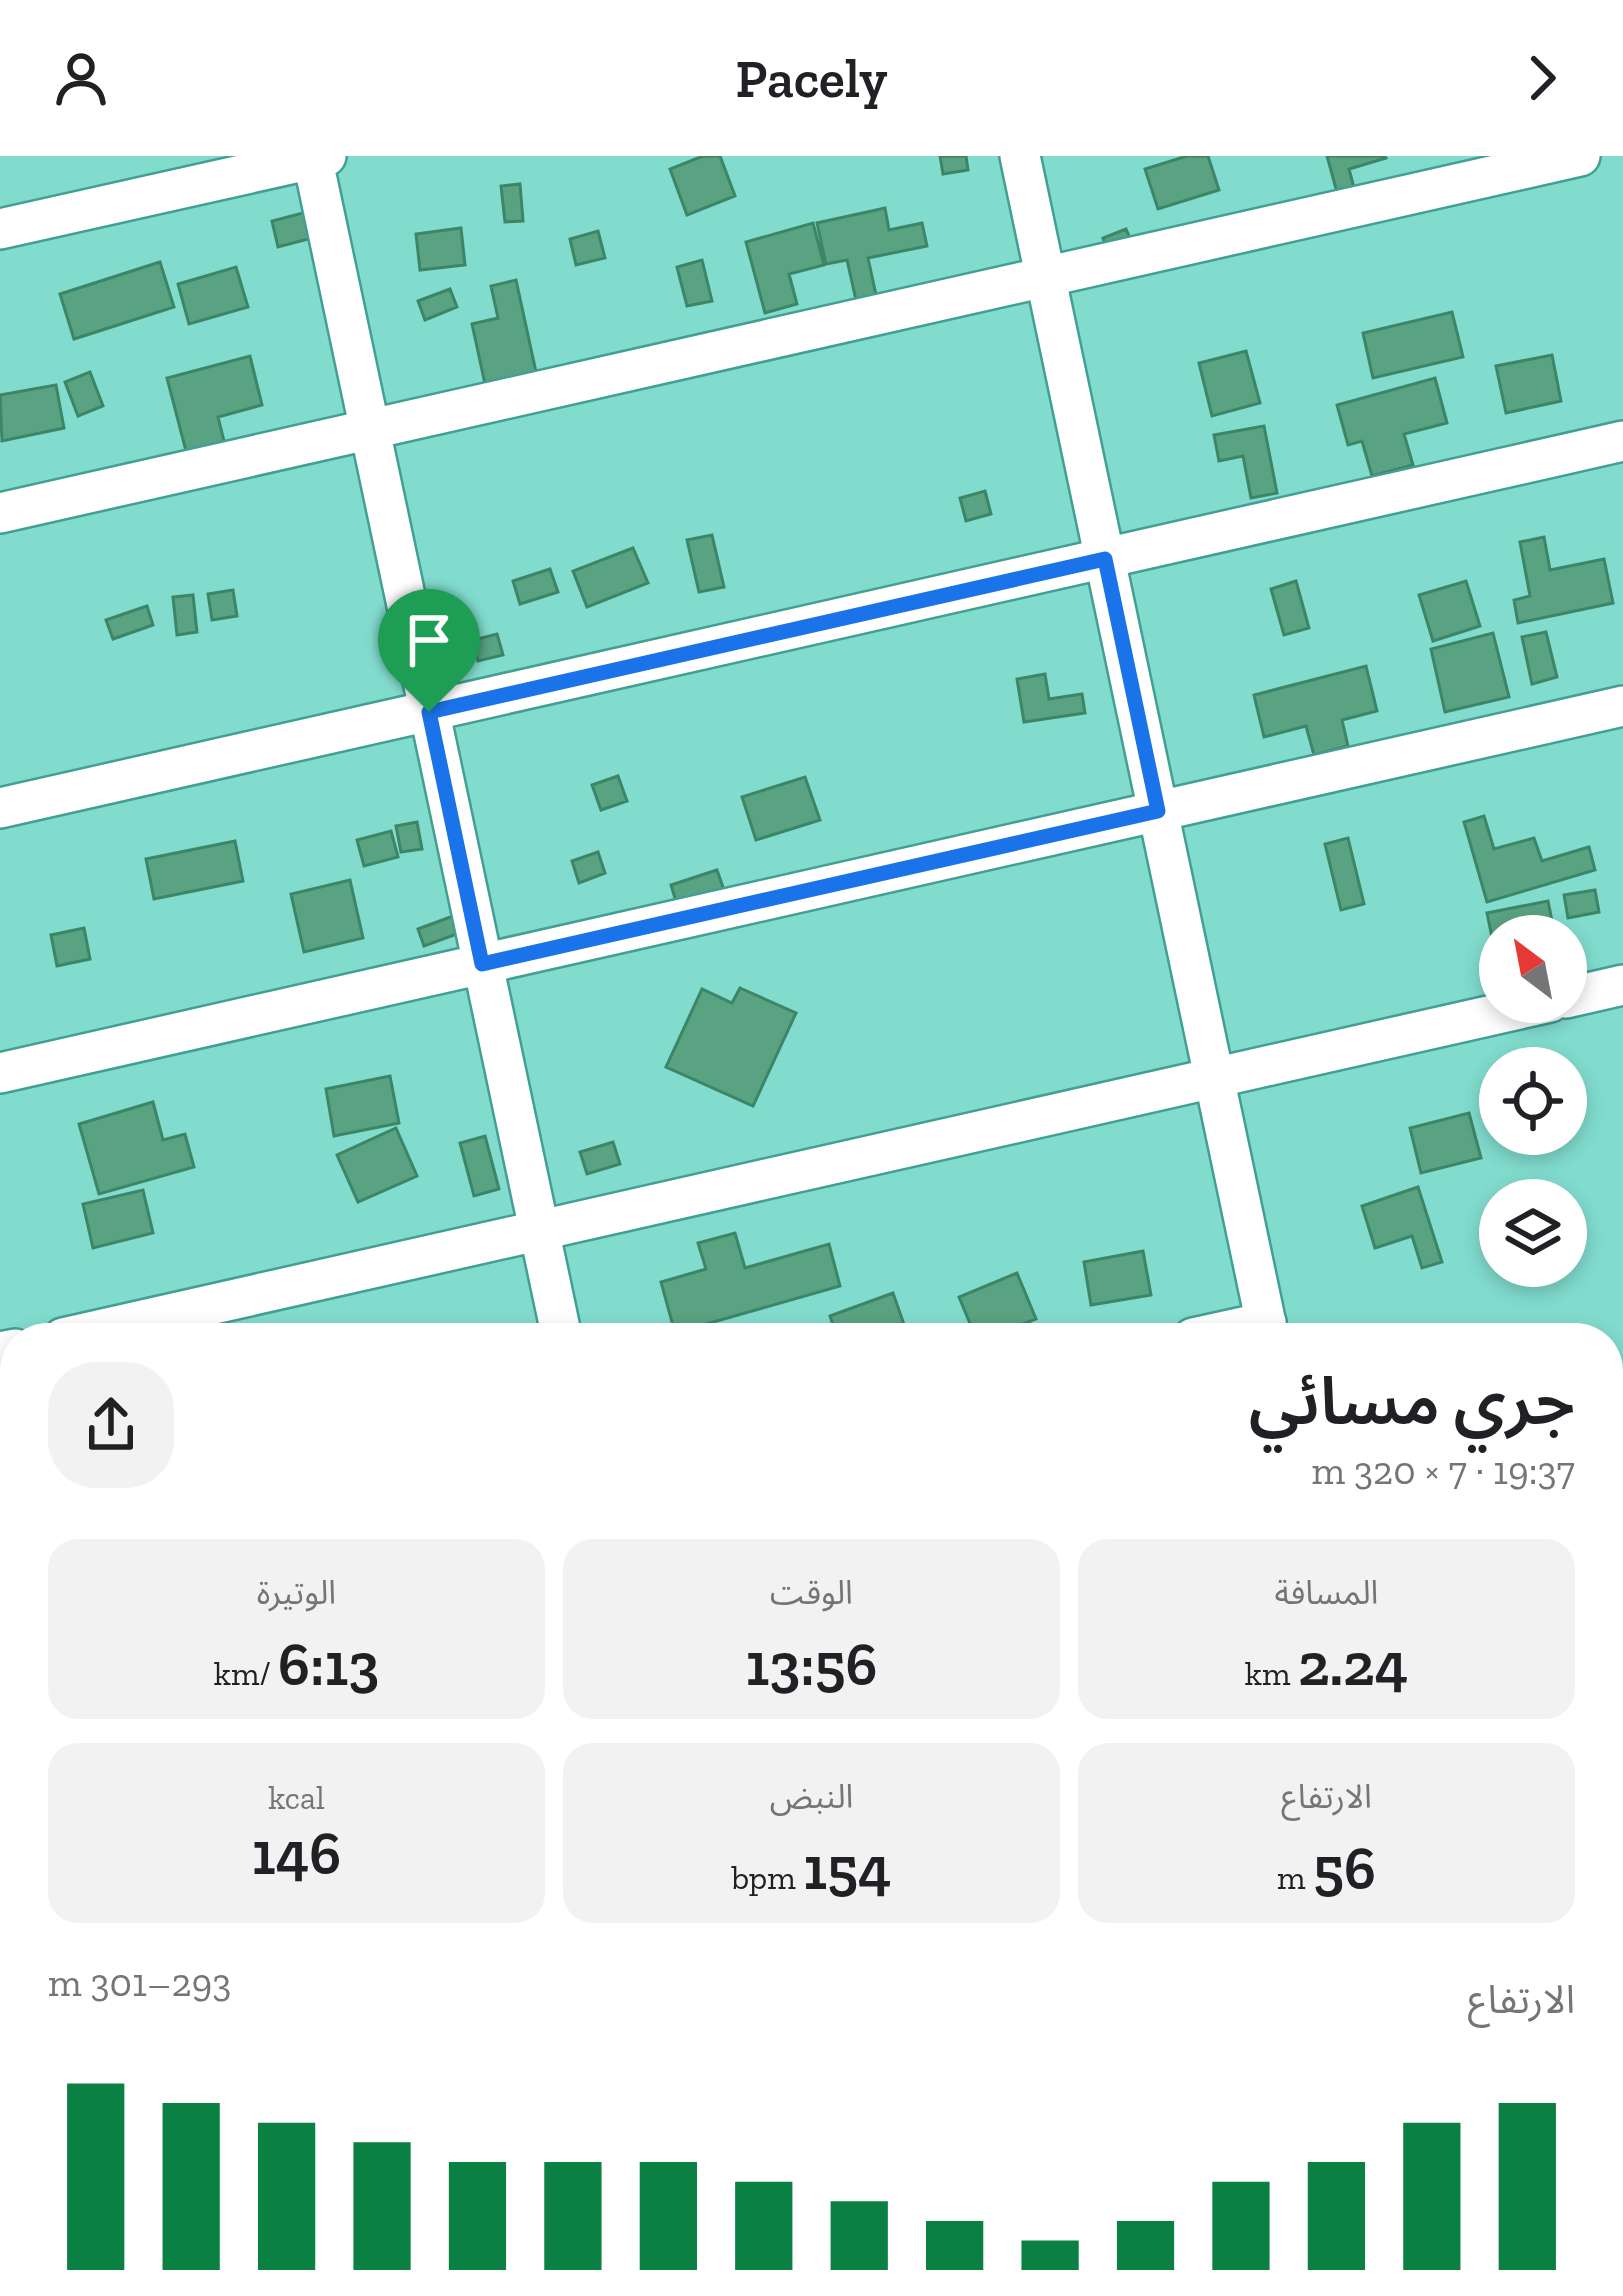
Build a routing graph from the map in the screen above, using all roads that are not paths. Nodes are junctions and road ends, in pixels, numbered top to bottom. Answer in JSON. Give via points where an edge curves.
{"nodes":[{"id":1,"x":1020,"y":156,"type":"edge"},
{"id":2,"x":1580,"y":156,"type":"edge"},
{"id":3,"x":317,"y":157,"type":"edge"},
{"id":4,"x":0,"y":229,"type":"edge"},
{"id":5,"x":1046,"y":277,"type":"junction"},
{"id":6,"x":370,"y":431,"type":"junction"},
{"id":7,"x":1623,"y":441,"type":"edge"},
{"id":8,"x":0,"y":513,"type":"edge"},
{"id":9,"x":1105,"y":559,"type":"junction"},
{"id":10,"x":1623,"y":706,"type":"edge"},
{"id":11,"x":429,"y":712,"type":"junction"},
{"id":12,"x":0,"y":808,"type":"edge"},
{"id":13,"x":1158,"y":811,"type":"junction"},
{"id":14,"x":482,"y":964,"type":"junction"},
{"id":15,"x":1623,"y":986,"type":"edge"},
{"id":16,"x":1587,"y":994,"type":"edge"},
{"id":17,"x":1479,"y":1018,"type":"edge"},
{"id":18,"x":0,"y":1073,"type":"edge"},
{"id":19,"x":1214,"y":1078,"type":"junction"},
{"id":20,"x":539,"y":1231,"type":"junction"},
{"id":21,"x":130,"y":1323,"type":"edge"},
{"id":22,"x":559,"y":1323,"type":"edge"},
{"id":23,"x":1266,"y":1323,"type":"edge"}],
"edges":[{"from":1,"to":5,"type":"street"},
{"from":2,"to":5,"type":"street"},
{"from":3,"to":4,"type":"street"},
{"from":3,"to":6,"type":"street"},
{"from":5,"to":6,"type":"street"},
{"from":5,"to":9,"type":"street"},
{"from":6,"to":8,"type":"street"},
{"from":6,"to":11,"type":"street"},
{"from":7,"to":9,"type":"street"},
{"from":9,"to":11,"type":"street"},
{"from":9,"to":13,"type":"street"},
{"from":10,"to":13,"type":"street"},
{"from":11,"to":12,"type":"street"},
{"from":11,"to":14,"type":"street"},
{"from":13,"to":14,"type":"street"},
{"from":13,"to":19,"type":"street"},
{"from":14,"to":18,"type":"street"},
{"from":14,"to":20,"type":"street"},
{"from":15,"to":16,"type":"street"},
{"from":17,"to":19,"type":"street"},
{"from":19,"to":20,"type":"street"},
{"from":19,"to":23,"type":"street"},
{"from":20,"to":21,"type":"street"},
{"from":20,"to":22,"type":"street"}]}
